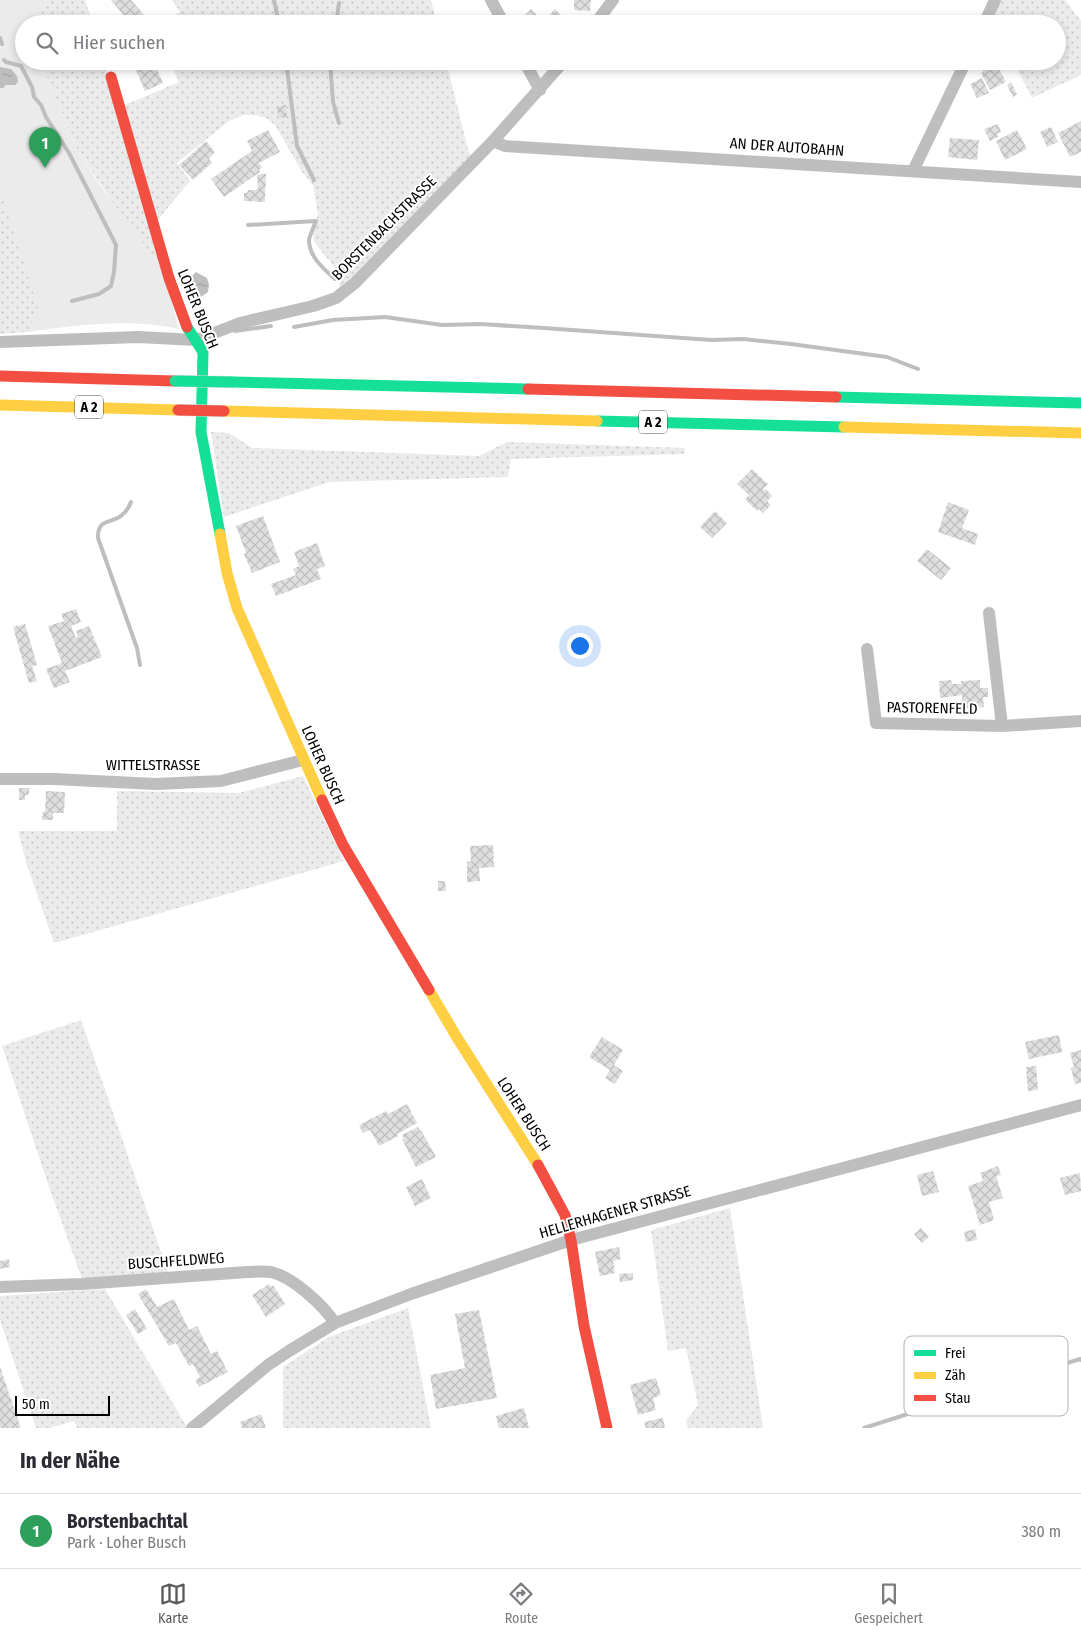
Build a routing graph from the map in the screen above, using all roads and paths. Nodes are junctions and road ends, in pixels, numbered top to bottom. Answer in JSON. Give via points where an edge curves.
{"nodes":[{"id":1,"x":491,"y":0,"type":"edge"},
{"id":2,"x":613,"y":0,"type":"edge"},
{"id":3,"x":996,"y":0,"type":"edge"},
{"id":4,"x":499,"y":15,"type":"edge"},
{"id":5,"x":602,"y":15,"type":"edge"},
{"id":6,"x":988,"y":15,"type":"edge"},
{"id":7,"x":529,"y":70,"type":"edge"},
{"id":8,"x":557,"y":70,"type":"edge"},
{"id":9,"x":962,"y":70,"type":"edge"},
{"id":10,"x":111,"y":77,"type":"dead end"},
{"id":11,"x":540,"y":90,"type":"junction"},
{"id":12,"x":493,"y":140,"type":"junction"},
{"id":13,"x":913,"y":171,"type":"junction"},
{"id":14,"x":1081,"y":182,"type":"edge"},
{"id":15,"x":196,"y":340,"type":"junction"},
{"id":16,"x":0,"y":342,"type":"edge"},
{"id":17,"x":0,"y":376,"type":"edge"},
{"id":18,"x":1081,"y":403,"type":"edge"},
{"id":19,"x":0,"y":405,"type":"edge"},
{"id":20,"x":1081,"y":433,"type":"edge"},
{"id":21,"x":989,"y":613,"type":"dead end"},
{"id":22,"x":867,"y":649,"type":"dead end"},
{"id":23,"x":1081,"y":721,"type":"edge"},
{"id":24,"x":1002,"y":726,"type":"junction"},
{"id":25,"x":303,"y":760,"type":"junction"},
{"id":26,"x":0,"y":779,"type":"edge"},
{"id":27,"x":1081,"y":1105,"type":"edge"},
{"id":28,"x":571,"y":1240,"type":"junction"},
{"id":29,"x":0,"y":1287,"type":"edge"},
{"id":30,"x":336,"y":1323,"type":"junction"},
{"id":31,"x":192,"y":1428,"type":"edge"},
{"id":32,"x":607,"y":1428,"type":"edge"}],
"edges":[{"from":1,"to":4,"type":"street"},
{"from":2,"to":5,"type":"street"},
{"from":3,"to":6,"type":"street"},
{"from":7,"to":11,"type":"street"},
{"from":8,"to":11,"type":"street","name":"BORSTENBACHSTRASSE"},
{"from":9,"to":13,"type":"street"},
{"from":10,"to":15,"type":"main road","name":"LOHER BUSCH","via":[[168,278],[188,331]]},
{"from":11,"to":12,"type":"street","name":"BORSTENBACHSTRASSE"},
{"from":12,"to":13,"type":"street","name":"AN DER AUTOBAHN","via":[[505,146]]},
{"from":12,"to":15,"type":"street","name":"BORSTENBACHSTRASSE","via":[[355,283],[336,298],[240,322]]},
{"from":13,"to":14,"type":"street","name":"AN DER AUTOBAHN"},
{"from":15,"to":16,"type":"street","name":"BORSTENBACHSTRASSE","via":[[138,337]]},
{"from":15,"to":25,"type":"main road","name":"LOHER BUSCH","via":[[203,352],[201,432],[227,574],[238,608]]},
{"from":17,"to":18,"type":"main road","number":"A 2","bridge":true},
{"from":19,"to":20,"type":"main road","number":"A 2","bridge":true},
{"from":21,"to":24,"type":"street","name":"PASTORENFELD"},
{"from":22,"to":24,"type":"street","name":"PASTORENFELD","via":[[876,723]]},
{"from":23,"to":24,"type":"street","name":"PASTORENFELD"},
{"from":25,"to":26,"type":"street","name":"WITTELSTRASSE","via":[[221,781],[156,784]]},
{"from":25,"to":28,"type":"main road","name":"LOHER BUSCH","via":[[343,845],[373,897],[539,1166],[565,1215]]},
{"from":27,"to":28,"type":"street","name":"HELLERHAGENER STRASSE"},
{"from":28,"to":30,"type":"street","name":"HELLERHAGENER STRASSE"},
{"from":28,"to":32,"type":"main road","name":"LOHER BUSCH","via":[[584,1326]]},
{"from":29,"to":30,"type":"street","name":"BUSCHFELDWEG","via":[[271,1272],[299,1287]]},
{"from":30,"to":31,"type":"street","name":"HELLERHAGENER STRASSE","via":[[268,1365]]}]}
